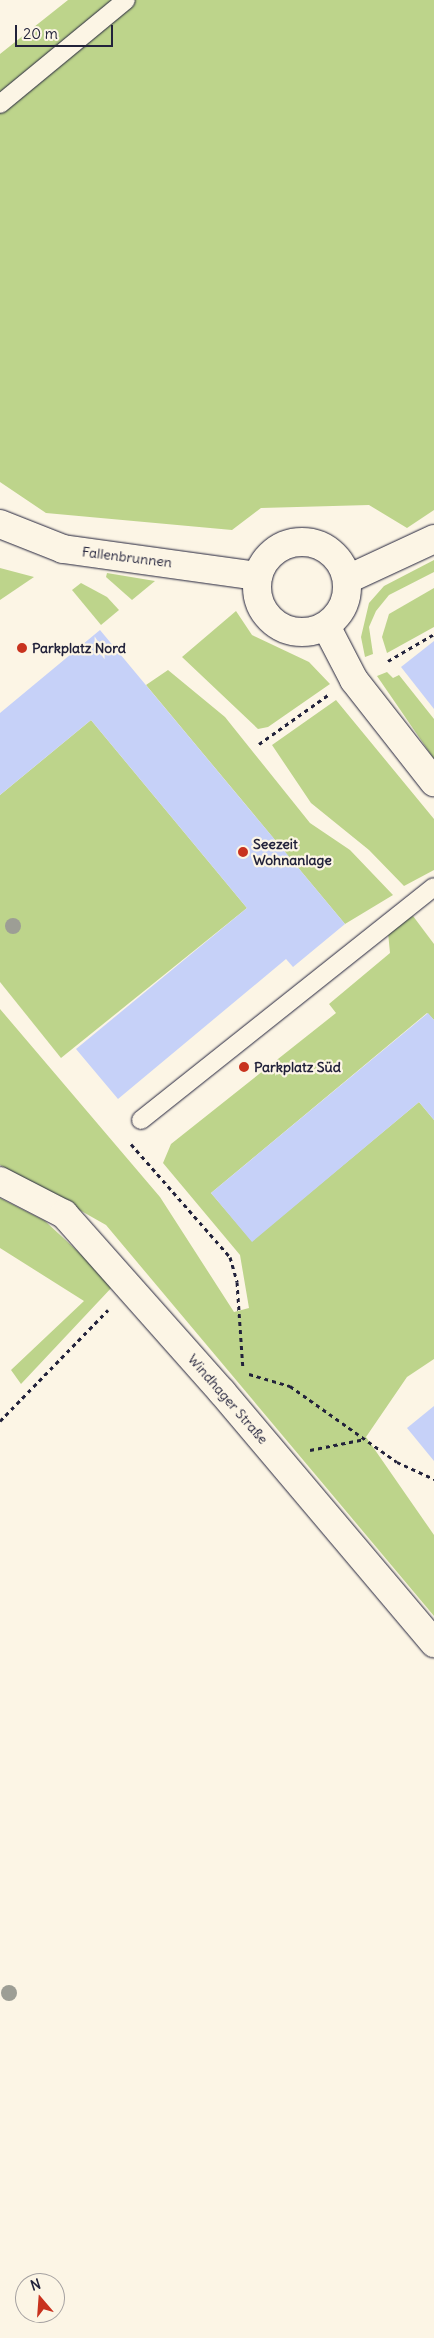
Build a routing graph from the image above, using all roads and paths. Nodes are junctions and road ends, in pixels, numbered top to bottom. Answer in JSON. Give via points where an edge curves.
{"nodes":[{"id":1,"x":126,"y":0,"type":"edge"},
{"id":2,"x":0,"y":104,"type":"edge"},
{"id":3,"x":0,"y":524,"type":"edge"},
{"id":4,"x":434,"y":539,"type":"edge"},
{"id":5,"x":258,"y":576,"type":"junction"},
{"id":6,"x":348,"y":580,"type":"junction"},
{"id":7,"x":326,"y":626,"type":"junction"},
{"id":8,"x":434,"y":634,"type":"edge"},
{"id":9,"x":388,"y":661,"type":"dead end"},
{"id":10,"x":335,"y":690,"type":"dead end"},
{"id":11,"x":259,"y":744,"type":"dead end"},
{"id":12,"x":434,"y":782,"type":"edge"},
{"id":13,"x":434,"y":887,"type":"edge"},
{"id":14,"x":141,"y":1120,"type":"joint"},
{"id":15,"x":0,"y":1181,"type":"edge"},
{"id":16,"x":131,"y":1287,"type":"junction"},
{"id":17,"x":0,"y":1421,"type":"edge"},
{"id":18,"x":365,"y":1439,"type":"junction"},
{"id":19,"x":278,"y":1457,"type":"junction"},
{"id":20,"x":434,"y":1479,"type":"edge"},
{"id":21,"x":434,"y":1643,"type":"edge"}],
"edges":[{"from":1,"to":2,"type":"lane"},
{"from":3,"to":5,"type":"street","name":"Fallenbrunnen","via":[[63,549]]},
{"from":4,"to":6,"type":"street"},
{"from":5,"to":6,"type":"street","via":[[265,560],[295,542],[329,550],[342,563]]},
{"from":5,"to":7,"type":"street","via":[[263,611],[276,624],[310,632]]},
{"from":6,"to":7,"type":"street","via":[[339,614]]},
{"from":7,"to":12,"type":"street","via":[[354,680]]},
{"from":8,"to":9,"type":"path"},
{"from":10,"to":11,"type":"path"},
{"from":13,"to":14,"type":"lane"},
{"from":14,"to":18,"type":"path","via":[[125,1135],[230,1257],[237,1282],[243,1372],[290,1386]]},
{"from":15,"to":16,"type":"street","name":"Windhager Straße","via":[[64,1214]]},
{"from":16,"to":17,"type":"path"},
{"from":16,"to":19,"type":"street","name":"Windhager Straße"},
{"from":18,"to":19,"type":"path"},
{"from":18,"to":20,"type":"path","via":[[397,1462]]},
{"from":19,"to":21,"type":"street","name":"Windhager Straße"}]}
